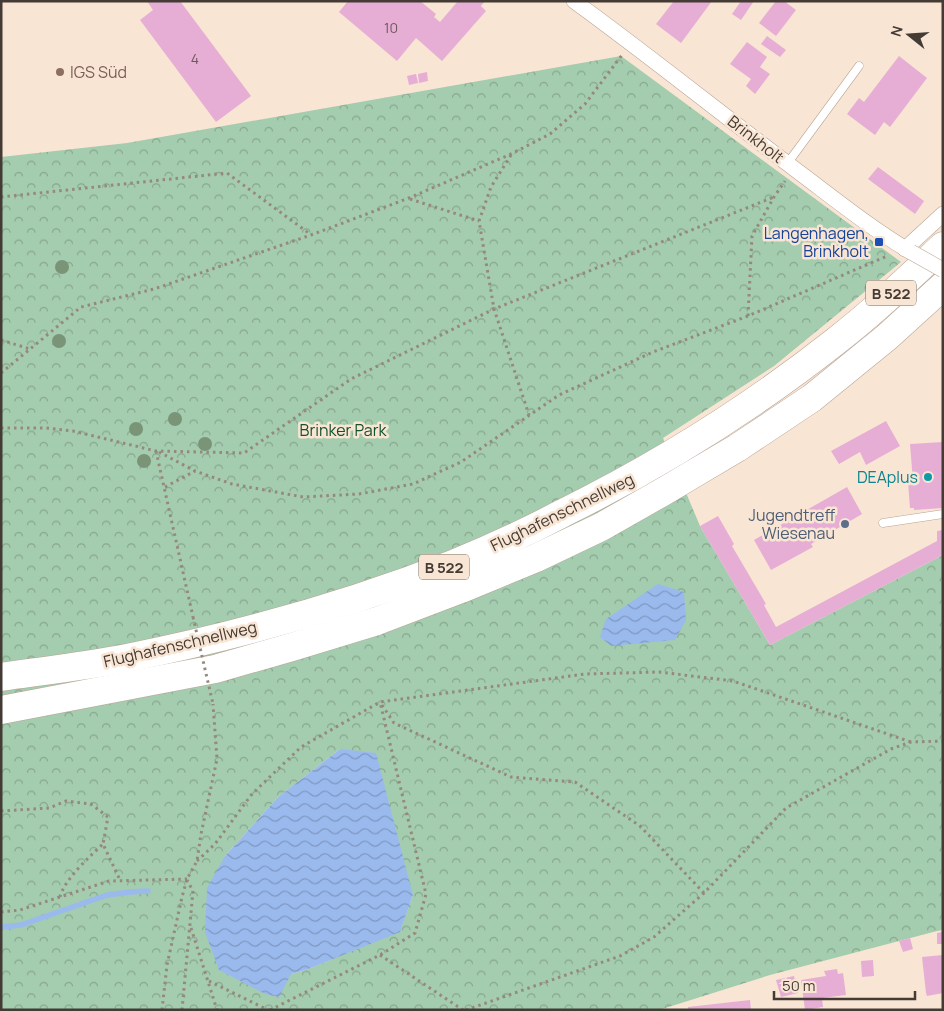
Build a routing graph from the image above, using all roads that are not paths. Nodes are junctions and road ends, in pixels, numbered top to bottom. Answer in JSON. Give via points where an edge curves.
{"nodes":[{"id":1,"x":574,"y":1,"type":"edge"},
{"id":2,"x":859,"y":66,"type":"dead end"},
{"id":3,"x":791,"y":166,"type":"junction"},
{"id":4,"x":943,"y":214,"type":"edge"},
{"id":5,"x":943,"y":246,"type":"edge"},
{"id":6,"x":908,"y":250,"type":"junction"},
{"id":7,"x":943,"y":270,"type":"edge"},
{"id":8,"x":943,"y":286,"type":"edge"},
{"id":9,"x":943,"y":514,"type":"edge"},
{"id":10,"x":883,"y":523,"type":"dead end"},
{"id":11,"x":1,"y":677,"type":"edge"},
{"id":12,"x":1,"y":710,"type":"edge"}],
"edges":[{"from":1,"to":3,"type":"street","name":"Brinkholt"},
{"from":2,"to":3,"type":"lane"},
{"from":3,"to":6,"type":"street","name":"Brinkholt","via":[[884,236]]},
{"from":4,"to":6,"type":"street"},
{"from":5,"to":11,"type":"highway","name":"Flughafenschnellweg","number":"B 522","via":[[838,340],[718,426],[645,470],[521,535],[453,564],[284,620],[125,658]]},
{"from":6,"to":7,"type":"street","name":"Brinkholt","bridge":true},
{"from":8,"to":12,"type":"highway","name":"Flughafenschnellweg","number":"B 522","via":[[812,398],[627,513],[536,558],[376,621],[232,664]]},
{"from":9,"to":10,"type":"lane"}]}
